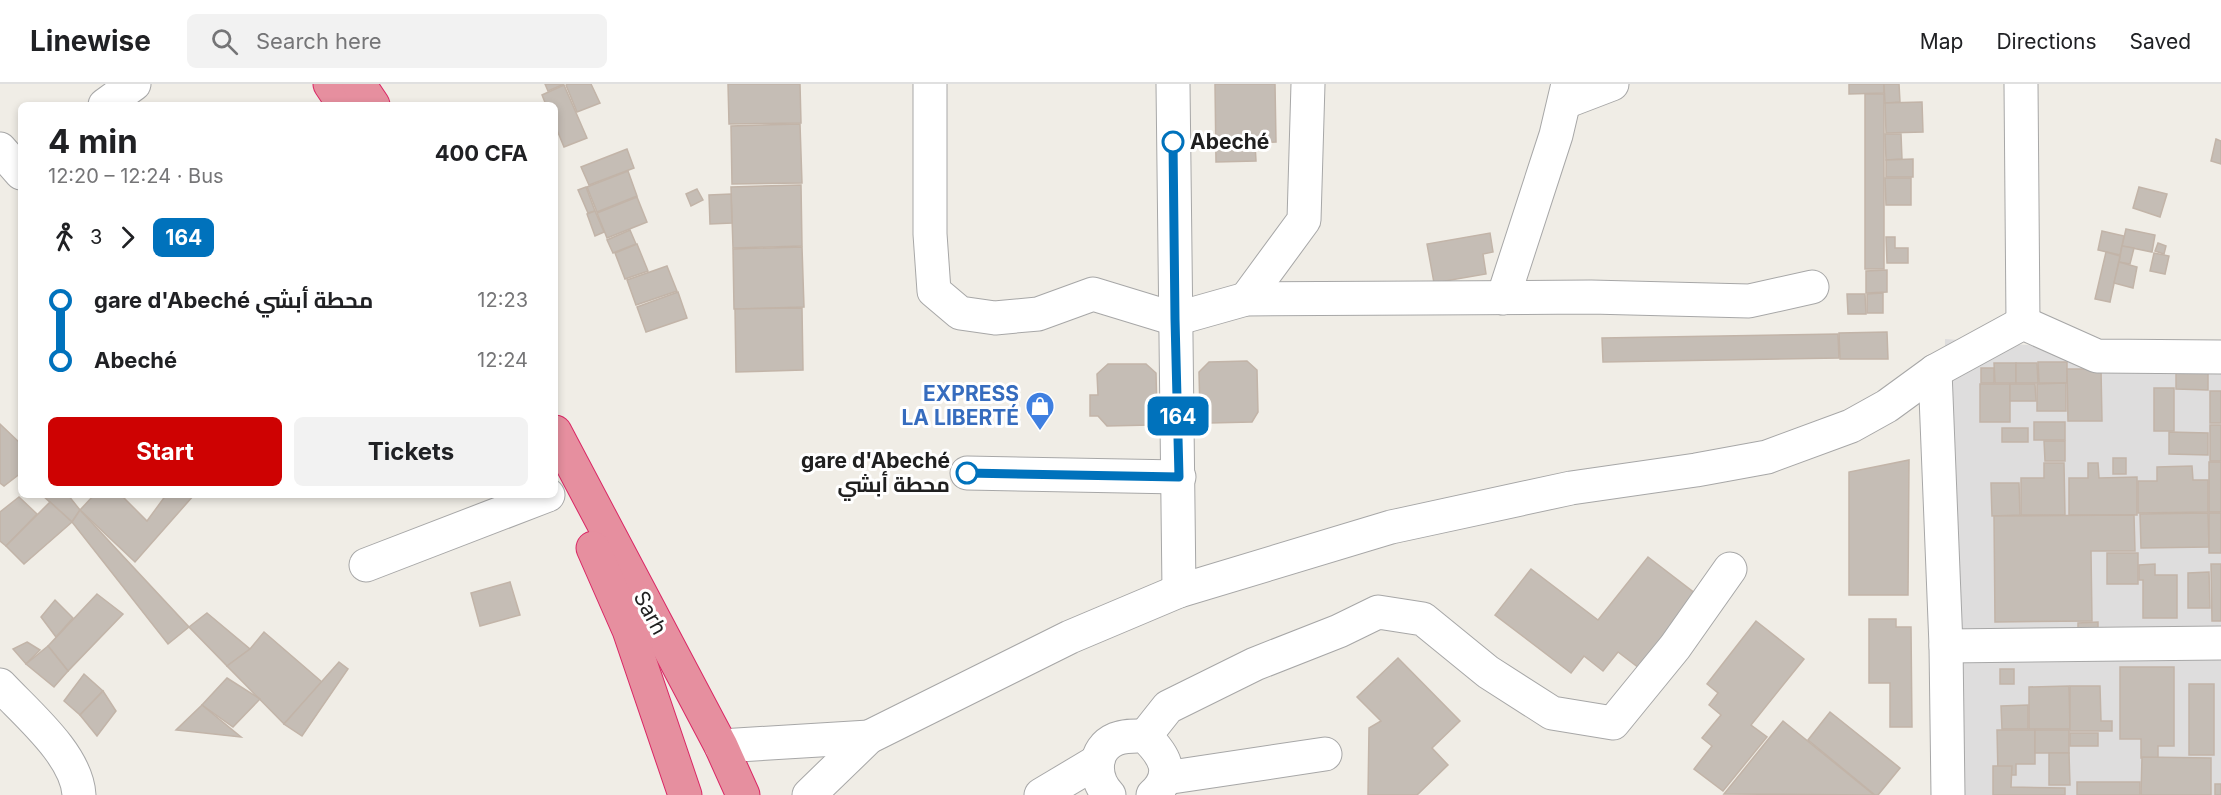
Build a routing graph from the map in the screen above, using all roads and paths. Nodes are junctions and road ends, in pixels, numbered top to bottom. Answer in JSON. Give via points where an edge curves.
{"nodes":[{"id":1,"x":134,"y":84,"type":"edge"},
{"id":2,"x":330,"y":84,"type":"edge"},
{"id":3,"x":359,"y":84,"type":"edge"},
{"id":4,"x":383,"y":84,"type":"edge"},
{"id":5,"x":930,"y":84,"type":"edge"},
{"id":6,"x":1173,"y":84,"type":"edge"},
{"id":7,"x":1308,"y":84,"type":"edge"},
{"id":8,"x":1612,"y":84,"type":"edge"},
{"id":9,"x":2021,"y":84,"type":"edge"},
{"id":10,"x":1567,"y":93,"type":"edge"},
{"id":11,"x":109,"y":102,"type":"edge"},
{"id":12,"x":342,"y":102,"type":"edge"},
{"id":13,"x":371,"y":102,"type":"edge"},
{"id":14,"x":380,"y":102,"type":"edge"},
{"id":15,"x":1812,"y":286,"type":"dead end"},
{"id":16,"x":1503,"y":298,"type":"junction"},
{"id":17,"x":1246,"y":299,"type":"junction"},
{"id":18,"x":1175,"y":319,"type":"junction"},
{"id":19,"x":2023,"y":323,"type":"junction"},
{"id":20,"x":2221,"y":357,"type":"edge"},
{"id":21,"x":1935,"y":371,"type":"junction"},
{"id":22,"x":558,"y":438,"type":"edge"},
{"id":23,"x":967,"y":473,"type":"dead end"},
{"id":24,"x":1179,"y":477,"type":"junction"},
{"id":25,"x":558,"y":493,"type":"edge"},
{"id":26,"x":530,"y":498,"type":"edge"},
{"id":27,"x":366,"y":565,"type":"dead end"},
{"id":28,"x":1731,"y":569,"type":"dead end"},
{"id":29,"x":1179,"y":591,"type":"junction"},
{"id":30,"x":2221,"y":643,"type":"edge"},
{"id":31,"x":1946,"y":646,"type":"junction"},
{"id":32,"x":0,"y":685,"type":"edge"},
{"id":33,"x":1144,"y":736,"type":"junction"},
{"id":34,"x":869,"y":737,"type":"junction"},
{"id":35,"x":721,"y":746,"type":"junction"},
{"id":36,"x":1325,"y":754,"type":"dead end"},
{"id":37,"x":1098,"y":761,"type":"junction"},
{"id":38,"x":1159,"y":786,"type":"edge"},
{"id":39,"x":79,"y":795,"type":"edge"},
{"id":40,"x":685,"y":795,"type":"edge"},
{"id":41,"x":743,"y":795,"type":"edge"},
{"id":42,"x":809,"y":795,"type":"edge"},
{"id":43,"x":1041,"y":795,"type":"edge"},
{"id":44,"x":1109,"y":795,"type":"edge"},
{"id":45,"x":1948,"y":795,"type":"edge"}],
"edges":[{"from":1,"to":11,"type":"street"},
{"from":2,"to":12,"type":"highway"},
{"from":3,"to":13,"type":"highway"},
{"from":4,"to":14,"type":"street"},
{"from":5,"to":18,"type":"street","via":[[934,291],[960,313],[995,318],[1038,315],[1093,294]]},
{"from":6,"to":18,"type":"street"},
{"from":7,"to":17,"type":"street","via":[[1304,220]]},
{"from":8,"to":10,"type":"street"},
{"from":9,"to":19,"type":"street"},
{"from":10,"to":16,"type":"street"},
{"from":15,"to":16,"type":"street","via":[[1749,301]]},
{"from":16,"to":17,"type":"street"},
{"from":17,"to":18,"type":"street"},
{"from":18,"to":24,"type":"street"},
{"from":19,"to":20,"type":"street","via":[[2097,356]]},
{"from":19,"to":21,"type":"street"},
{"from":21,"to":29,"type":"street","via":[[1851,426],[1767,457],[1571,488],[1391,527]]},
{"from":21,"to":31,"type":"street"},
{"from":22,"to":35,"type":"highway","name":"Sarh"},
{"from":23,"to":24,"type":"street"},
{"from":24,"to":29,"type":"street"},
{"from":25,"to":40,"type":"highway","name":"Sarh","via":[[594,550],[629,630]]},
{"from":26,"to":27,"type":"street"},
{"from":28,"to":33,"type":"street","via":[[1613,723],[1552,713],[1488,672],[1423,619],[1378,612],[1168,707]]},
{"from":29,"to":34,"type":"street","via":[[1071,637]]},
{"from":30,"to":31,"type":"street"},
{"from":31,"to":45,"type":"street"},
{"from":32,"to":39,"type":"street","via":[[60,749],[73,772]]},
{"from":33,"to":37,"type":"street","via":[[1113,740]]},
{"from":33,"to":38,"type":"street","via":[[1161,752],[1165,765]]},
{"from":34,"to":35,"type":"street"},
{"from":34,"to":42,"type":"street"},
{"from":35,"to":41,"type":"highway","name":"Sarh"},
{"from":36,"to":38,"type":"street"},
{"from":37,"to":43,"type":"street"},
{"from":37,"to":44,"type":"street","via":[[1097,775]]}]}
